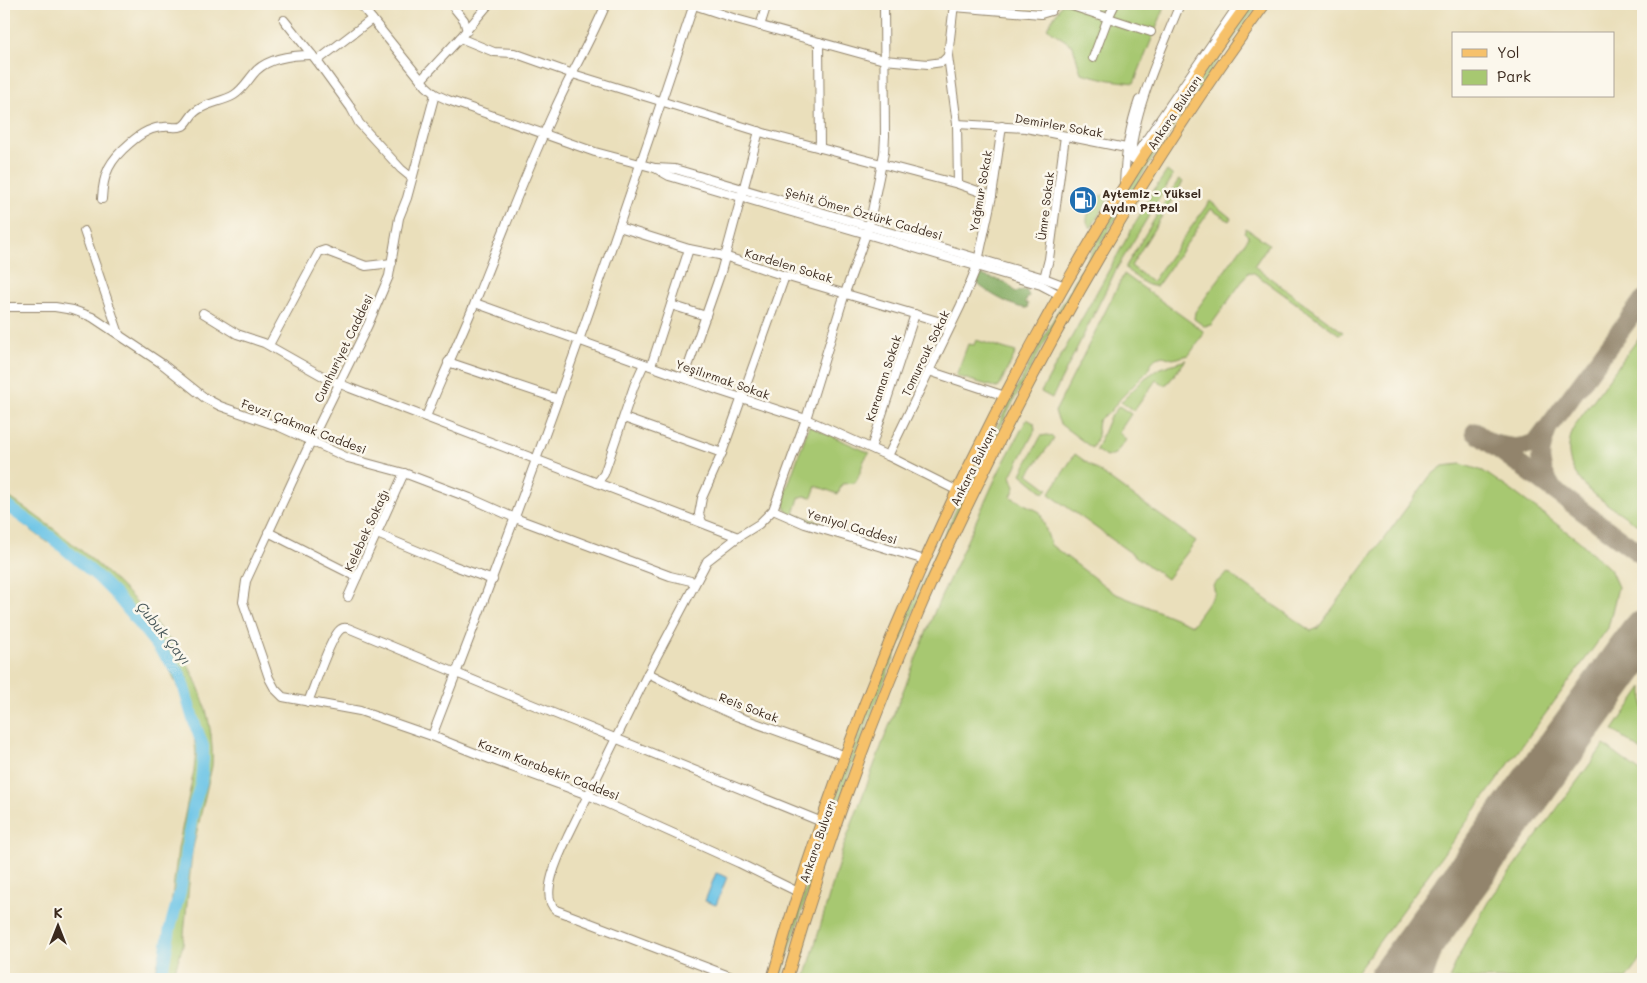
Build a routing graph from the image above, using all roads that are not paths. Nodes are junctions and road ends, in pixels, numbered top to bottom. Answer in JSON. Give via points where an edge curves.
{"nodes":[{"id":1,"x":360,"y":4,"type":"edge"},
{"id":2,"x":451,"y":4,"type":"edge"},
{"id":3,"x":488,"y":4,"type":"edge"},
{"id":4,"x":606,"y":4,"type":"edge"},
{"id":5,"x":693,"y":4,"type":"edge"},
{"id":6,"x":767,"y":4,"type":"edge"},
{"id":7,"x":884,"y":4,"type":"edge"},
{"id":8,"x":1055,"y":4,"type":"edge"},
{"id":9,"x":1066,"y":4,"type":"edge"},
{"id":10,"x":1115,"y":4,"type":"edge"},
{"id":11,"x":1176,"y":4,"type":"edge"},
{"id":12,"x":1180,"y":4,"type":"edge"},
{"id":13,"x":1239,"y":4,"type":"edge"},
{"id":14,"x":1247,"y":4,"type":"edge"},
{"id":15,"x":1265,"y":4,"type":"edge"},
{"id":16,"x":954,"y":5,"type":"edge"},
{"id":17,"x":1108,"y":18,"type":"junction"},
{"id":18,"x":372,"y":19,"type":"junction"},
{"id":19,"x":284,"y":20,"type":"dead end"},
{"id":20,"x":760,"y":26,"type":"junction"},
{"id":21,"x":466,"y":31,"type":"junction"},
{"id":22,"x":1151,"y":32,"type":"dead end"},
{"id":23,"x":460,"y":38,"type":"junction"},
{"id":24,"x":819,"y":42,"type":"junction"},
{"id":25,"x":948,"y":56,"type":"junction"},
{"id":26,"x":314,"y":58,"type":"junction"},
{"id":27,"x":1092,"y":58,"type":"dead end"},
{"id":28,"x":884,"y":60,"type":"junction"},
{"id":29,"x":573,"y":74,"type":"junction"},
{"id":30,"x":421,"y":80,"type":"junction"},
{"id":31,"x":435,"y":94,"type":"junction"},
{"id":32,"x":662,"y":101,"type":"junction"},
{"id":33,"x":957,"y":124,"type":"junction"},
{"id":34,"x":1002,"y":126,"type":"junction"},
{"id":35,"x":759,"y":131,"type":"junction"},
{"id":36,"x":544,"y":134,"type":"junction"},
{"id":37,"x":1065,"y":136,"type":"junction"},
{"id":38,"x":820,"y":148,"type":"junction"},
{"id":39,"x":1126,"y":148,"type":"junction"},
{"id":40,"x":641,"y":163,"type":"junction"},
{"id":41,"x":882,"y":164,"type":"junction"},
{"id":42,"x":412,"y":178,"type":"junction"},
{"id":43,"x":958,"y":184,"type":"junction"},
{"id":44,"x":1124,"y":186,"type":"junction"},
{"id":45,"x":743,"y":193,"type":"junction"},
{"id":46,"x":992,"y":196,"type":"junction"},
{"id":47,"x":102,"y":199,"type":"dead end"},
{"id":48,"x":619,"y":227,"type":"junction"},
{"id":49,"x":84,"y":230,"type":"dead end"},
{"id":50,"x":867,"y":230,"type":"junction"},
{"id":51,"x":689,"y":249,"type":"junction"},
{"id":52,"x":724,"y":256,"type":"junction"},
{"id":53,"x":392,"y":263,"type":"junction"},
{"id":54,"x":978,"y":263,"type":"junction"},
{"id":55,"x":785,"y":276,"type":"junction"},
{"id":56,"x":1044,"y":278,"type":"junction"},
{"id":57,"x":1063,"y":290,"type":"junction"},
{"id":58,"x":845,"y":294,"type":"junction"},
{"id":59,"x":475,"y":303,"type":"junction"},
{"id":60,"x":671,"y":305,"type":"junction"},
{"id":61,"x":4,"y":307,"type":"edge"},
{"id":62,"x":203,"y":313,"type":"dead end"},
{"id":63,"x":915,"y":314,"type":"junction"},
{"id":64,"x":706,"y":316,"type":"junction"},
{"id":65,"x":951,"y":325,"type":"junction"},
{"id":66,"x":119,"y":334,"type":"junction"},
{"id":67,"x":579,"y":340,"type":"junction"},
{"id":68,"x":269,"y":345,"type":"junction"},
{"id":69,"x":448,"y":362,"type":"junction"},
{"id":70,"x":647,"y":365,"type":"junction"},
{"id":71,"x":929,"y":371,"type":"junction"},
{"id":72,"x":684,"y":378,"type":"junction"},
{"id":73,"x":339,"y":382,"type":"junction"},
{"id":74,"x":1005,"y":396,"type":"junction"},
{"id":75,"x":742,"y":398,"type":"junction"},
{"id":76,"x":558,"y":399,"type":"junction"},
{"id":77,"x":426,"y":417,"type":"junction"},
{"id":78,"x":624,"y":418,"type":"junction"},
{"id":79,"x":806,"y":420,"type":"junction"},
{"id":80,"x":311,"y":441,"type":"junction"},
{"id":81,"x":871,"y":448,"type":"junction"},
{"id":82,"x":722,"y":454,"type":"junction"},
{"id":83,"x":888,"y":456,"type":"junction"},
{"id":84,"x":536,"y":460,"type":"junction"},
{"id":85,"x":404,"y":473,"type":"junction"},
{"id":86,"x":597,"y":483,"type":"junction"},
{"id":87,"x":958,"y":491,"type":"junction"},
{"id":88,"x":773,"y":510,"type":"junction"},
{"id":89,"x":515,"y":518,"type":"junction"},
{"id":90,"x":702,"y":522,"type":"junction"},
{"id":91,"x":268,"y":532,"type":"junction"},
{"id":92,"x":377,"y":534,"type":"junction"},
{"id":93,"x":738,"y":537,"type":"junction"},
{"id":94,"x":925,"y":560,"type":"junction"},
{"id":95,"x":357,"y":577,"type":"junction"},
{"id":96,"x":493,"y":580,"type":"junction"},
{"id":97,"x":696,"y":582,"type":"junction"},
{"id":98,"x":348,"y":597,"type":"dead end"},
{"id":99,"x":648,"y":672,"type":"junction"},
{"id":100,"x":456,"y":674,"type":"junction"},
{"id":101,"x":283,"y":697,"type":"joint"},
{"id":102,"x":308,"y":702,"type":"junction"},
{"id":103,"x":432,"y":736,"type":"junction"},
{"id":104,"x":616,"y":739,"type":"junction"},
{"id":105,"x":846,"y":756,"type":"junction"},
{"id":106,"x":588,"y":795,"type":"junction"},
{"id":107,"x":822,"y":822,"type":"junction"},
{"id":108,"x":798,"y":892,"type":"junction"},
{"id":109,"x":737,"y":979,"type":"edge"},
{"id":110,"x":772,"y":979,"type":"edge"},
{"id":111,"x":787,"y":979,"type":"edge"}],
"edges":[{"from":1,"to":18,"type":"street","name":"Şehit Ömer Öztürk Caddesi"},
{"from":2,"to":21,"type":"street","via":[[464,20]]},
{"from":3,"to":21,"type":"street"},
{"from":4,"to":29,"type":"street"},
{"from":5,"to":20,"type":"street"},
{"from":5,"to":32,"type":"street"},
{"from":6,"to":20,"type":"street"},
{"from":7,"to":28,"type":"street"},
{"from":8,"to":16,"type":"street","via":[[1050,11],[1041,14]]},
{"from":9,"to":17,"type":"street"},
{"from":10,"to":17,"type":"street"},
{"from":11,"to":39,"type":"street","via":[[1136,106]]},
{"from":12,"to":13,"type":"street","via":[[1142,104],[1132,142],[1133,159]]},
{"from":14,"to":44,"type":"main road","name":"Ankara Bulvarı"},
{"from":15,"to":111,"type":"main road","name":"Ankara Bulvarı","via":[[1188,113],[1122,217],[1056,333],[967,506],[918,611],[879,707],[823,864]]},
{"from":16,"to":25,"type":"street"},
{"from":17,"to":22,"type":"street"},
{"from":17,"to":27,"type":"street"},
{"from":18,"to":26,"type":"street"},
{"from":18,"to":30,"type":"street","name":"Şehit Ömer Öztürk Caddesi"},
{"from":19,"to":26,"type":"street"},
{"from":20,"to":24,"type":"street"},
{"from":21,"to":23,"type":"street"},
{"from":23,"to":29,"type":"street","via":[[494,52],[514,53]]},
{"from":23,"to":30,"type":"street"},
{"from":24,"to":28,"type":"street"},
{"from":24,"to":38,"type":"street"},
{"from":25,"to":28,"type":"street","via":[[942,62],[928,64]]},
{"from":25,"to":33,"type":"street"},
{"from":26,"to":42,"type":"street","via":[[359,123]]},
{"from":26,"to":47,"type":"street","via":[[284,57],[263,66],[239,91],[198,110],[183,126],[162,126],[139,135],[109,167]]},
{"from":28,"to":41,"type":"street"},
{"from":29,"to":32,"type":"street"},
{"from":29,"to":36,"type":"street"},
{"from":30,"to":31,"type":"street","name":"Şehit Ömer Öztürk Caddesi"},
{"from":31,"to":36,"type":"street","name":"Şehit Ömer Öztürk Caddesi"},
{"from":31,"to":42,"type":"street","name":"Cumhuriyet Caddesi"},
{"from":32,"to":35,"type":"street"},
{"from":32,"to":40,"type":"street"},
{"from":33,"to":34,"type":"street","name":"Demirler Sokak"},
{"from":33,"to":43,"type":"street"},
{"from":34,"to":37,"type":"street","name":"Demirler Sokak"},
{"from":34,"to":46,"type":"street","name":"Yağmur Sokak"},
{"from":35,"to":38,"type":"street"},
{"from":35,"to":45,"type":"street"},
{"from":36,"to":40,"type":"street","name":"Şehit Ömer Öztürk Caddesi","via":[[595,152]]},
{"from":36,"to":59,"type":"street"},
{"from":37,"to":39,"type":"street","name":"Demirler Sokak"},
{"from":37,"to":56,"type":"street","name":"Ümre Sokak"},
{"from":38,"to":41,"type":"street"},
{"from":39,"to":44,"type":"street"},
{"from":40,"to":45,"type":"street","name":"Şehit Ömer Öztürk Caddesi","via":[[675,169]]},
{"from":40,"to":48,"type":"street"},
{"from":41,"to":43,"type":"street"},
{"from":41,"to":50,"type":"street"},
{"from":42,"to":53,"type":"street","name":"Cumhuriyet Caddesi","via":[[399,218]]},
{"from":43,"to":46,"type":"street"},
{"from":44,"to":57,"type":"main road","name":"Ankara Bulvarı"},
{"from":45,"to":50,"type":"street","name":"Şehit Ömer Öztürk Caddesi"},
{"from":45,"to":52,"type":"street"},
{"from":46,"to":54,"type":"street","name":"Yağmur Sokak"},
{"from":48,"to":51,"type":"street","name":"Kardelen Sokak"},
{"from":48,"to":67,"type":"street"},
{"from":49,"to":66,"type":"street"},
{"from":50,"to":54,"type":"street","name":"Şehit Ömer Öztürk Caddesi"},
{"from":50,"to":58,"type":"street"},
{"from":51,"to":52,"type":"street","name":"Kardelen Sokak"},
{"from":51,"to":60,"type":"street"},
{"from":52,"to":55,"type":"street","name":"Kardelen Sokak"},
{"from":52,"to":64,"type":"street"},
{"from":53,"to":68,"type":"street","via":[[366,266],[325,250],[319,252]]},
{"from":53,"to":73,"type":"street","name":"Cumhuriyet Caddesi","via":[[368,325]]},
{"from":54,"to":56,"type":"street","name":"Şehit Ömer Öztürk Caddesi"},
{"from":54,"to":57,"type":"street","name":"Şehit Ömer Öztürk Caddesi"},
{"from":54,"to":65,"type":"street","name":"Tomurcuk Sokak"},
{"from":55,"to":58,"type":"street","name":"Kardelen Sokak"},
{"from":55,"to":75,"type":"street"},
{"from":56,"to":57,"type":"street","name":"Şehit Ömer Öztürk Caddesi"},
{"from":57,"to":74,"type":"main road","name":"Ankara Bulvarı"},
{"from":58,"to":63,"type":"street","name":"Kardelen Sokak"},
{"from":58,"to":79,"type":"street"},
{"from":59,"to":67,"type":"street","name":"Yeşilırmak Sokak"},
{"from":59,"to":69,"type":"street"},
{"from":60,"to":64,"type":"street"},
{"from":60,"to":70,"type":"street"},
{"from":61,"to":66,"type":"street","name":"Fevzi Çakmak Caddesi","via":[[73,310],[100,321]]},
{"from":62,"to":68,"type":"street","via":[[237,334]]},
{"from":63,"to":65,"type":"street","name":"Kardelen Sokak"},
{"from":63,"to":81,"type":"street","name":"Karaman Sokak"},
{"from":64,"to":72,"type":"street"},
{"from":65,"to":71,"type":"street","name":"Tomurcuk Sokak"},
{"from":66,"to":80,"type":"street","name":"Fevzi Çakmak Caddesi","via":[[205,398]]},
{"from":67,"to":70,"type":"street","name":"Yeşilırmak Sokak"},
{"from":67,"to":76,"type":"street"},
{"from":68,"to":73,"type":"street","via":[[326,378]]},
{"from":69,"to":76,"type":"street"},
{"from":69,"to":77,"type":"street"},
{"from":70,"to":72,"type":"street","name":"Yeşilırmak Sokak"},
{"from":70,"to":78,"type":"street"},
{"from":71,"to":74,"type":"street"},
{"from":71,"to":83,"type":"street","name":"Tomurcuk Sokak"},
{"from":72,"to":75,"type":"street","name":"Yeşilırmak Sokak"},
{"from":73,"to":77,"type":"street"},
{"from":73,"to":80,"type":"street","name":"Cumhuriyet Caddesi"},
{"from":74,"to":87,"type":"main road","name":"Ankara Bulvarı"},
{"from":75,"to":79,"type":"street","name":"Yeşilırmak Sokak"},
{"from":75,"to":82,"type":"street"},
{"from":76,"to":84,"type":"street"},
{"from":77,"to":84,"type":"street"},
{"from":78,"to":82,"type":"street"},
{"from":78,"to":86,"type":"street","via":[[604,474]]},
{"from":79,"to":81,"type":"street","name":"Yeşilırmak Sokak"},
{"from":79,"to":88,"type":"street"},
{"from":80,"to":85,"type":"street","name":"Fevzi Çakmak Caddesi","via":[[348,458]]},
{"from":80,"to":91,"type":"street","name":"Cumhuriyet Caddesi"},
{"from":81,"to":83,"type":"street","name":"Yeşilırmak Sokak"},
{"from":82,"to":90,"type":"street","via":[[702,498],[699,514]]},
{"from":83,"to":87,"type":"street","name":"Yeşilırmak Sokak"},
{"from":84,"to":86,"type":"street"},
{"from":84,"to":89,"type":"street"},
{"from":85,"to":89,"type":"street","name":"Fevzi Çakmak Caddesi"},
{"from":85,"to":92,"type":"street","name":"Kelebek Sokağı"},
{"from":86,"to":90,"type":"street"},
{"from":87,"to":94,"type":"main road","name":"Ankara Bulvarı"},
{"from":88,"to":93,"type":"street"},
{"from":88,"to":94,"type":"street","name":"Yeniyol Caddesi","via":[[805,524]]},
{"from":89,"to":96,"type":"street"},
{"from":89,"to":97,"type":"street","name":"Fevzi Çakmak Caddesi","via":[[670,576]]},
{"from":90,"to":93,"type":"street"},
{"from":91,"to":95,"type":"street"},
{"from":91,"to":101,"type":"street","name":"Cumhuriyet Caddesi","via":[[246,580],[243,602],[269,678]]},
{"from":92,"to":95,"type":"street","name":"Kelebek Sokağı"},
{"from":92,"to":96,"type":"street"},
{"from":93,"to":97,"type":"street","via":[[707,561]]},
{"from":94,"to":105,"type":"main road","name":"Ankara Bulvarı","via":[[880,664]]},
{"from":95,"to":98,"type":"street","name":"Kelebek Sokağı"},
{"from":96,"to":100,"type":"street"},
{"from":97,"to":99,"type":"street"},
{"from":99,"to":104,"type":"street"},
{"from":99,"to":105,"type":"street","name":"Reis Sokak","via":[[703,702]]},
{"from":100,"to":102,"type":"street","via":[[344,628],[332,642]]},
{"from":100,"to":103,"type":"street"},
{"from":100,"to":104,"type":"street"},
{"from":101,"to":102,"type":"street","name":"Kazım Karabekir Caddesi"},
{"from":102,"to":103,"type":"street","name":"Kazım Karabekir Caddesi","via":[[360,711]]},
{"from":103,"to":106,"type":"street","name":"Kazım Karabekir Caddesi"},
{"from":104,"to":106,"type":"street"},
{"from":104,"to":107,"type":"street"},
{"from":105,"to":107,"type":"main road","name":"Ankara Bulvarı"},
{"from":106,"to":108,"type":"street","name":"Kazım Karabekir Caddesi"},
{"from":106,"to":109,"type":"street","via":[[553,874],[549,895],[552,907]]},
{"from":107,"to":108,"type":"main road","name":"Ankara Bulvarı"},
{"from":108,"to":110,"type":"main road","name":"Ankara Bulvarı"}]}
